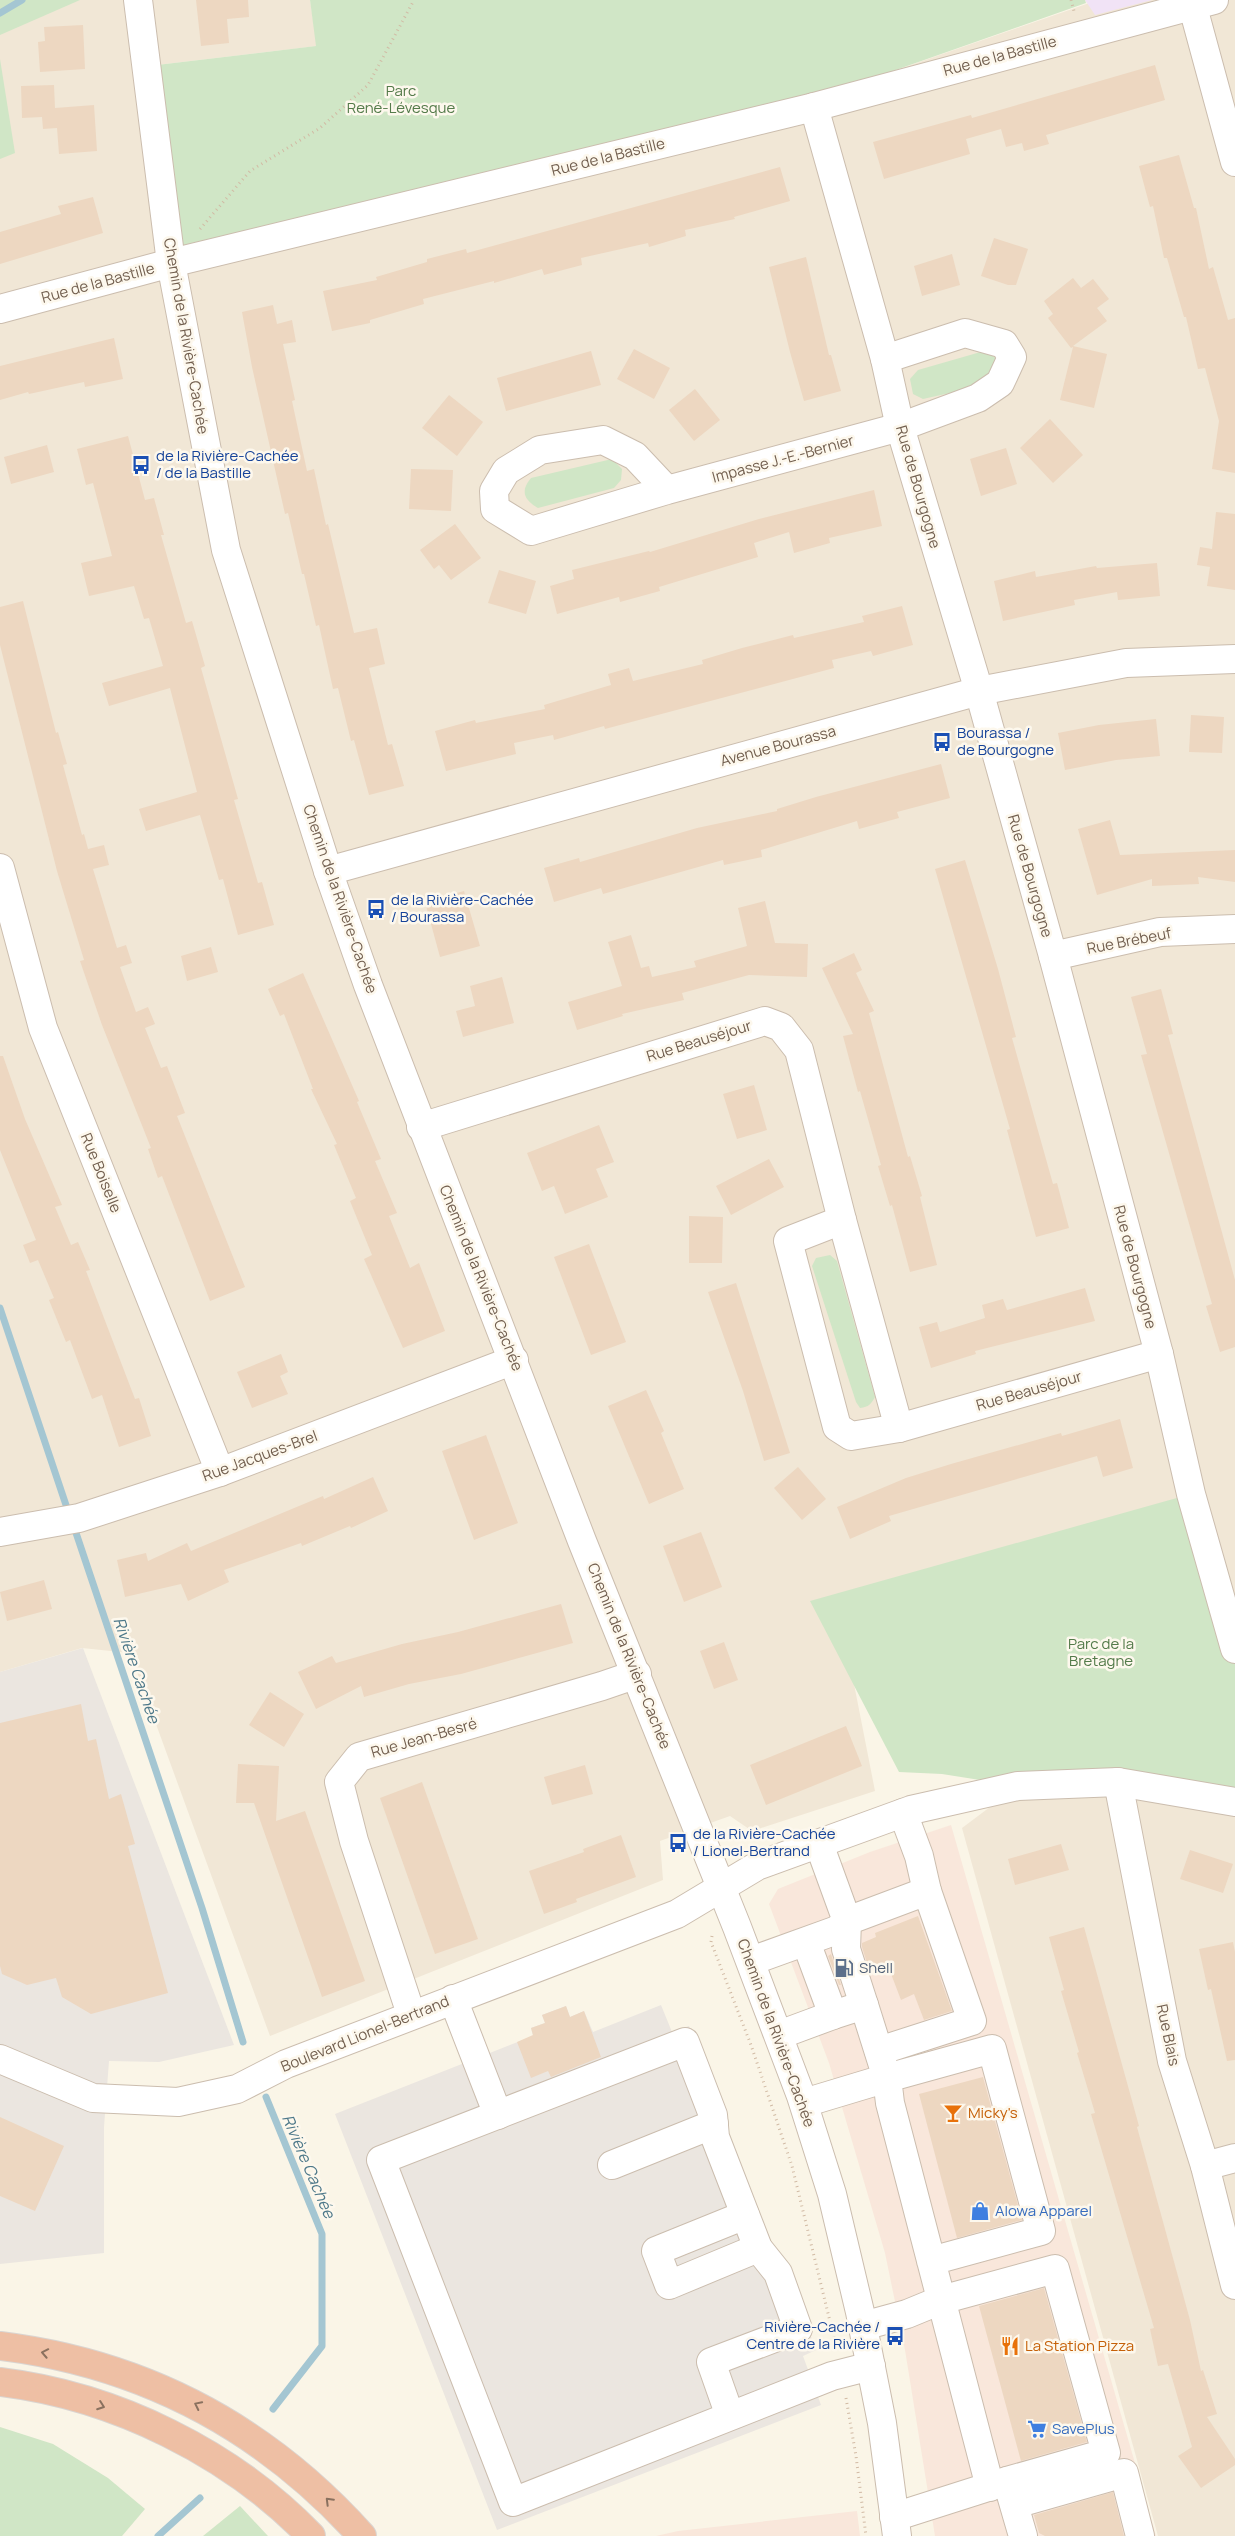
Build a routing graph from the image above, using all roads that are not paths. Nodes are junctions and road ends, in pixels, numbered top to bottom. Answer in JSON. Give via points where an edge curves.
{"nodes":[{"id":1,"x":138,"y":0,"type":"edge"},
{"id":2,"x":1199,"y":2,"type":"edge"},
{"id":3,"x":814,"y":107,"type":"junction"},
{"id":4,"x":1235,"y":162,"type":"edge"},
{"id":5,"x":171,"y":263,"type":"junction"},
{"id":6,"x":0,"y":309,"type":"edge"},
{"id":7,"x":885,"y":359,"type":"junction"},
{"id":8,"x":900,"y":427,"type":"junction"},
{"id":9,"x":667,"y":490,"type":"junction"},
{"id":10,"x":1235,"y":659,"type":"edge"},
{"id":11,"x":979,"y":691,"type":"junction"},
{"id":12,"x":0,"y":868,"type":"edge"},
{"id":13,"x":328,"y":871,"type":"junction"},
{"id":14,"x":1235,"y":929,"type":"edge"},
{"id":15,"x":1053,"y":956,"type":"junction"},
{"id":16,"x":421,"y":1127,"type":"junction"},
{"id":17,"x":842,"y":1220,"type":"junction"},
{"id":18,"x":1158,"y":1354,"type":"junction"},
{"id":19,"x":514,"y":1360,"type":"junction"},
{"id":20,"x":899,"y":1428,"type":"junction"},
{"id":21,"x":220,"y":1472,"type":"junction"},
{"id":22,"x":0,"y":1532,"type":"edge"},
{"id":23,"x":1235,"y":1649,"type":"edge"},
{"id":24,"x":637,"y":1674,"type":"junction"},
{"id":25,"x":1118,"y":1782,"type":"junction"},
{"id":26,"x":1235,"y":1802,"type":"edge"},
{"id":27,"x":903,"y":1813,"type":"junction"},
{"id":28,"x":819,"y":1844,"type":"junction"},
{"id":29,"x":721,"y":1888,"type":"junction"},
{"id":30,"x":927,"y":1891,"type":"junction"},
{"id":31,"x":847,"y":1921,"type":"junction"},
{"id":32,"x":806,"y":1942,"type":"junction"},
{"id":33,"x":751,"y":1961,"type":"junction"},
{"id":34,"x":452,"y":1999,"type":"junction"},
{"id":35,"x":864,"y":2005,"type":"junction"},
{"id":36,"x":411,"y":2014,"type":"junction"},
{"id":37,"x":833,"y":2016,"type":"junction"},
{"id":38,"x":779,"y":2035,"type":"junction"},
{"id":39,"x":879,"y":2051,"type":"junction"},
{"id":40,"x":0,"y":2059,"type":"edge"},
{"id":41,"x":887,"y":2078,"type":"junction"},
{"id":42,"x":804,"y":2104,"type":"junction"},
{"id":43,"x":498,"y":2115,"type":"junction"},
{"id":44,"x":714,"y":2124,"type":"junction"},
{"id":45,"x":1235,"y":2158,"type":"edge"},
{"id":46,"x":612,"y":2165,"type":"dead end"},
{"id":47,"x":1205,"y":2166,"type":"junction"},
{"id":48,"x":745,"y":2215,"type":"junction"},
{"id":49,"x":758,"y":2248,"type":"junction"},
{"id":50,"x":931,"y":2261,"type":"junction"},
{"id":51,"x":1235,"y":2285,"type":"edge"},
{"id":52,"x":941,"y":2300,"type":"junction"},
{"id":53,"x":863,"y":2326,"type":"junction"},
{"id":54,"x":0,"y":2346,"type":"edge"},
{"id":55,"x":871,"y":2366,"type":"junction"},
{"id":56,"x":0,"y":2382,"type":"edge"},
{"id":57,"x":730,"y":2416,"type":"junction"},
{"id":58,"x":1004,"y":2491,"type":"junction"},
{"id":59,"x":895,"y":2526,"type":"edge"},
{"id":60,"x":311,"y":2536,"type":"edge"},
{"id":61,"x":362,"y":2536,"type":"edge"},
{"id":62,"x":1023,"y":2536,"type":"edge"},
{"id":63,"x":1140,"y":2536,"type":"edge"}],
"edges":[{"from":1,"to":5,"type":"street","name":"Chemin de la Rivière-Cachée"},
{"from":2,"to":3,"type":"street","name":"Rue de la Bastille"},
{"from":2,"to":4,"type":"street"},
{"from":3,"to":5,"type":"street","name":"Rue de la Bastille"},
{"from":3,"to":7,"type":"street","name":"Rue de Bourgogne"},
{"from":5,"to":6,"type":"street","name":"Rue de la Bastille"},
{"from":5,"to":13,"type":"street","name":"Chemin de la Rivière-Cachée","via":[[226,550]]},
{"from":7,"to":8,"type":"street","name":"Rue de Bourgogne"},
{"from":7,"to":8,"type":"street","name":"Impasse J.-E.-Bernier","via":[[966,333],[1004,344],[1012,357],[1000,383],[978,398]]},
{"from":8,"to":9,"type":"street","name":"Impasse J.-E.-Bernier"},
{"from":8,"to":11,"type":"street","name":"Rue de Bourgogne"},
{"from":9,"to":9,"type":"street","name":"Impasse J.-E.-Bernier","via":[[635,456],[603,440],[540,450],[506,470],[494,491],[495,509],[531,531]]},
{"from":10,"to":11,"type":"street","name":"Avenue Bourassa","via":[[1126,663]]},
{"from":11,"to":13,"type":"street","name":"Avenue Bourassa"},
{"from":11,"to":15,"type":"street","name":"Rue de Bourgogne"},
{"from":12,"to":21,"type":"street","name":"Rue Boiselle","via":[[43,1028]]},
{"from":13,"to":16,"type":"street","name":"Chemin de la Rivière-Cachée"},
{"from":14,"to":15,"type":"street","name":"Rue Brébeuf","via":[[1160,932]]},
{"from":15,"to":18,"type":"street","name":"Rue de Bourgogne"},
{"from":16,"to":17,"type":"street","name":"Rue Beauséjour","via":[[765,1021],[781,1027],[799,1050]]},
{"from":16,"to":19,"type":"street","name":"Chemin de la Rivière-Cachée"},
{"from":17,"to":20,"type":"street","name":"Rue Beauséjour"},
{"from":17,"to":20,"type":"street","name":"Rue Beauséjour","via":[[788,1240],[836,1427],[852,1436]]},
{"from":18,"to":20,"type":"street","name":"Rue Beauséjour"},
{"from":18,"to":23,"type":"street","name":"Rue de Bourgogne","via":[[1191,1494]]},
{"from":19,"to":21,"type":"street","name":"Rue Jacques-Brel"},
{"from":19,"to":24,"type":"street","name":"Chemin de la Rivière-Cachée"},
{"from":21,"to":22,"type":"street","name":"Rue Jacques-Brel","via":[[67,1520]]},
{"from":24,"to":29,"type":"street","name":"Chemin de la Rivière-Cachée"},
{"from":24,"to":36,"type":"street","name":"Rue Jean-Besré","via":[[359,1756],[339,1782],[354,1841]]},
{"from":25,"to":26,"type":"street","name":"Boulevard Lionel-Bertrand"},
{"from":25,"to":27,"type":"street","name":"Boulevard Lionel-Bertrand","via":[[1018,1786]]},
{"from":25,"to":47,"type":"street","name":"Rue Blais","via":[[1172,2061]]},
{"from":27,"to":28,"type":"street","name":"Boulevard Lionel-Bertrand"},
{"from":27,"to":30,"type":"street","via":[[919,1856]]},
{"from":28,"to":29,"type":"street","name":"Boulevard Lionel-Bertrand","via":[[757,1866]]},
{"from":28,"to":31,"type":"street"},
{"from":29,"to":33,"type":"street","name":"Chemin de la Rivière-Cachée"},
{"from":29,"to":34,"type":"street","name":"Boulevard Lionel-Bertrand","via":[[677,1914]]},
{"from":30,"to":31,"type":"street"},
{"from":30,"to":39,"type":"street","via":[[972,2022]]},
{"from":31,"to":32,"type":"street","via":[[837,1930]]},
{"from":31,"to":35,"type":"street","via":[[846,1949]]},
{"from":32,"to":33,"type":"street"},
{"from":32,"to":37,"type":"street"},
{"from":33,"to":38,"type":"street","name":"Chemin de la Rivière-Cachée"},
{"from":34,"to":36,"type":"street","name":"Boulevard Lionel-Bertrand"},
{"from":34,"to":43,"type":"street"},
{"from":35,"to":37,"type":"street"},
{"from":35,"to":39,"type":"street"},
{"from":36,"to":40,"type":"street","name":"Boulevard Lionel-Bertrand","via":[[286,2064],[237,2089],[178,2102],[92,2098]]},
{"from":37,"to":38,"type":"street"},
{"from":38,"to":42,"type":"street","name":"Chemin de la Rivière-Cachée"},
{"from":39,"to":41,"type":"street"},
{"from":41,"to":42,"type":"street"},
{"from":41,"to":50,"type":"street","via":[[890,2103]]},
{"from":41,"to":50,"type":"street","via":[[992,2049],[1041,2231]]},
{"from":42,"to":53,"type":"street","name":"Chemin de la Rivière-Cachée","via":[[832,2194]]},
{"from":43,"to":44,"type":"street","via":[[685,2042]]},
{"from":43,"to":57,"type":"street","via":[[381,2160],[513,2502]]},
{"from":44,"to":46,"type":"street"},
{"from":44,"to":48,"type":"street","via":[[715,2137]]},
{"from":45,"to":47,"type":"street"},
{"from":47,"to":51,"type":"street","name":"Rue Blais"},
{"from":48,"to":49,"type":"street"},
{"from":48,"to":49,"type":"street","via":[[656,2251],[669,2285]]},
{"from":49,"to":57,"type":"street","via":[[778,2273],[798,2329],[711,2362]]},
{"from":50,"to":52,"type":"street"},
{"from":52,"to":53,"type":"street","via":[[907,2314]]},
{"from":52,"to":58,"type":"street"},
{"from":52,"to":58,"type":"street","via":[[1055,2269],[1106,2453]]},
{"from":53,"to":55,"type":"street","name":"Chemin de la Rivière-Cachée"},
{"from":61,"to":54,"type":"highway","one_way":true,"via":[[317,2488],[260,2443],[205,2408],[116,2372],[47,2353]]},
{"from":55,"to":57,"type":"street","via":[[832,2376]]},
{"from":55,"to":59,"type":"street","name":"Chemin de la Rivière-Cachée"},
{"from":56,"to":60,"type":"highway","one_way":true,"via":[[88,2402],[179,2439],[243,2478],[278,2504]]},
{"from":58,"to":59,"type":"street"},
{"from":58,"to":62,"type":"street"},
{"from":58,"to":63,"type":"street","via":[[1124,2473]]}]}
